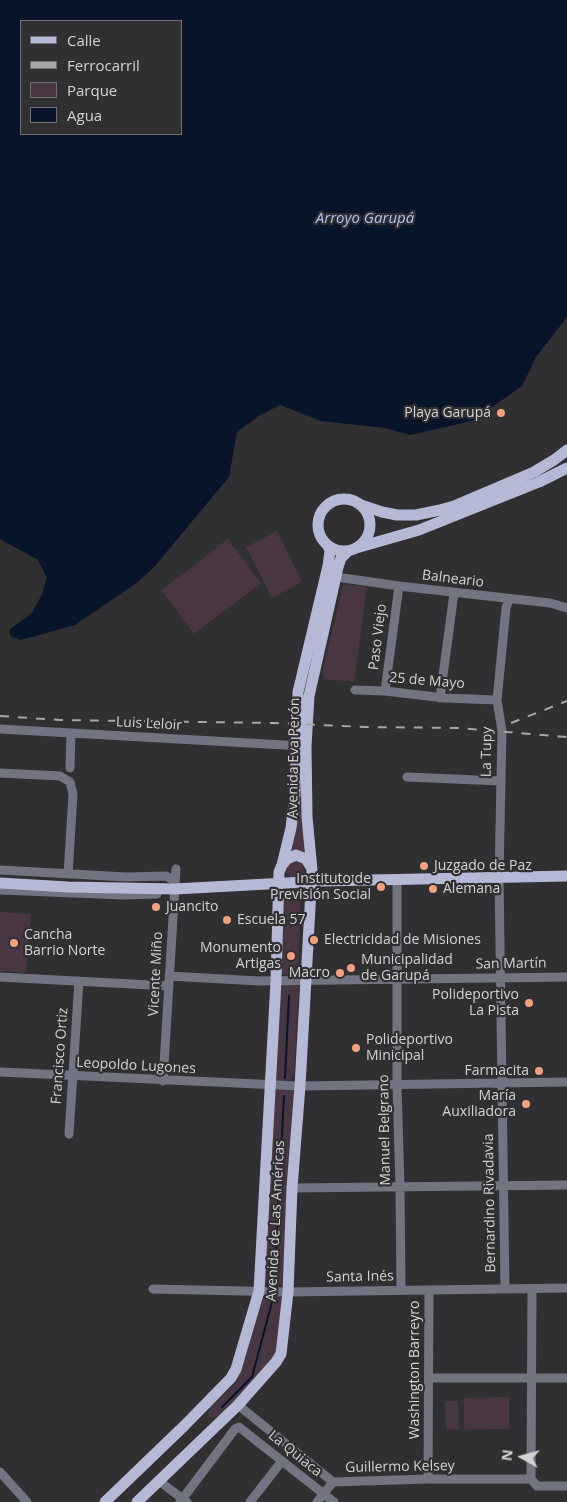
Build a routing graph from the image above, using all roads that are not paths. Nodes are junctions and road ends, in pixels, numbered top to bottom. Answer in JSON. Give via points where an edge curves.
{"nodes":[{"id":1,"x":567,"y":450,"type":"edge"},
{"id":2,"x":567,"y":468,"type":"edge"},
{"id":3,"x":361,"y":505,"type":"junction"},
{"id":4,"x":328,"y":546,"type":"junction"},
{"id":5,"x":352,"y":550,"type":"junction"},
{"id":6,"x":336,"y":577,"type":"junction"},
{"id":7,"x":399,"y":586,"type":"junction"},
{"id":8,"x":454,"y":593,"type":"junction"},
{"id":9,"x":509,"y":599,"type":"junction"},
{"id":10,"x":567,"y":608,"type":"edge"},
{"id":11,"x":354,"y":690,"type":"dead end"},
{"id":12,"x":385,"y":691,"type":"junction"},
{"id":13,"x":440,"y":698,"type":"junction"},
{"id":14,"x":497,"y":700,"type":"junction"},
{"id":15,"x":0,"y":729,"type":"edge"},
{"id":16,"x":71,"y":733,"type":"junction"},
{"id":17,"x":302,"y":746,"type":"junction"},
{"id":18,"x":70,"y":768,"type":"dead end"},
{"id":19,"x":0,"y":773,"type":"edge"},
{"id":20,"x":407,"y":777,"type":"dead end"},
{"id":21,"x":500,"y":781,"type":"junction"},
{"id":22,"x":282,"y":865,"type":"junction"},
{"id":23,"x":311,"y":866,"type":"junction"},
{"id":24,"x":176,"y":869,"type":"dead end"},
{"id":25,"x":0,"y":870,"type":"edge"},
{"id":26,"x":68,"y":874,"type":"junction"},
{"id":27,"x":567,"y":876,"type":"edge"},
{"id":28,"x":0,"y":877,"type":"edge"},
{"id":29,"x":499,"y":877,"type":"junction"},
{"id":30,"x":279,"y":880,"type":"junction"},
{"id":31,"x":397,"y":880,"type":"junction"},
{"id":32,"x":311,"y":882,"type":"junction"},
{"id":33,"x":0,"y":883,"type":"edge"},
{"id":34,"x":175,"y":885,"type":"junction"},
{"id":35,"x":0,"y":890,"type":"edge"},
{"id":36,"x":169,"y":976,"type":"junction"},
{"id":37,"x":0,"y":977,"type":"edge"},
{"id":38,"x":567,"y":977,"type":"edge"},
{"id":39,"x":501,"y":978,"type":"junction"},
{"id":40,"x":397,"y":979,"type":"junction"},
{"id":41,"x":306,"y":980,"type":"junction"},
{"id":42,"x":79,"y":981,"type":"junction"},
{"id":43,"x":276,"y":981,"type":"junction"},
{"id":44,"x":169,"y":986,"type":"junction"},
{"id":45,"x":0,"y":1072,"type":"edge"},
{"id":46,"x":72,"y":1076,"type":"junction"},
{"id":47,"x":163,"y":1081,"type":"junction"},
{"id":48,"x":567,"y":1082,"type":"edge"},
{"id":49,"x":502,"y":1083,"type":"junction"},
{"id":50,"x":397,"y":1085,"type":"junction"},
{"id":51,"x":271,"y":1086,"type":"junction"},
{"id":52,"x":300,"y":1086,"type":"junction"},
{"id":53,"x":69,"y":1134,"type":"dead end"},
{"id":54,"x":503,"y":1185,"type":"junction"},
{"id":55,"x":567,"y":1185,"type":"edge"},
{"id":56,"x":400,"y":1187,"type":"junction"},
{"id":57,"x":292,"y":1188,"type":"junction"},
{"id":58,"x":567,"y":1288,"type":"edge"},
{"id":59,"x":153,"y":1289,"type":"dead end"},
{"id":60,"x":505,"y":1289,"type":"junction"},
{"id":61,"x":532,"y":1289,"type":"junction"},
{"id":62,"x":401,"y":1290,"type":"junction"},
{"id":63,"x":430,"y":1290,"type":"junction"},
{"id":64,"x":259,"y":1291,"type":"junction"},
{"id":65,"x":288,"y":1292,"type":"junction"},
{"id":66,"x":429,"y":1378,"type":"junction"},
{"id":67,"x":567,"y":1378,"type":"edge"},
{"id":68,"x":531,"y":1379,"type":"junction"},
{"id":69,"x":238,"y":1405,"type":"junction"},
{"id":70,"x":282,"y":1461,"type":"junction"},
{"id":71,"x":0,"y":1472,"type":"edge"},
{"id":72,"x":428,"y":1479,"type":"junction"},
{"id":73,"x":531,"y":1479,"type":"junction"},
{"id":74,"x":159,"y":1480,"type":"junction"},
{"id":75,"x":333,"y":1482,"type":"junction"},
{"id":76,"x":567,"y":1486,"type":"edge"},
{"id":77,"x":323,"y":1494,"type":"junction"},
{"id":78,"x":183,"y":1501,"type":"edge"},
{"id":79,"x":27,"y":1502,"type":"edge"},
{"id":80,"x":105,"y":1502,"type":"edge"},
{"id":81,"x":137,"y":1502,"type":"edge"},
{"id":82,"x":250,"y":1502,"type":"edge"},
{"id":83,"x":317,"y":1502,"type":"edge"},
{"id":84,"x":334,"y":1502,"type":"edge"}],
"edges":[{"from":1,"to":3,"type":"main road","via":[[544,467],[440,510],[397,515]]},
{"from":2,"to":5,"type":"main road","via":[[419,530]]},
{"from":3,"to":4,"type":"main road","via":[[354,500],[338,499],[324,507],[318,523],[321,538]]},
{"from":3,"to":5,"type":"main road","via":[[370,524],[367,538]]},
{"from":4,"to":5,"type":"main road","via":[[340,551]]},
{"from":4,"to":17,"type":"main road","name":"Avenida Eva Perón","via":[[328,566],[299,687]]},
{"from":5,"to":6,"type":"main road","name":"Avenida Eva Perón","via":[[341,558]]},
{"from":6,"to":7,"type":"street","name":"Balneario"},
{"from":6,"to":17,"type":"main road","name":"Avenida Eva Perón","via":[[311,683]]},
{"from":7,"to":8,"type":"street","name":"Balneario"},
{"from":7,"to":12,"type":"street","name":"Paso Viejo"},
{"from":8,"to":9,"type":"street","name":"Balneario"},
{"from":8,"to":13,"type":"street"},
{"from":9,"to":10,"type":"street","name":"Balneario"},
{"from":9,"to":14,"type":"street","name":"La Tupy"},
{"from":11,"to":12,"type":"street","name":"25 de Mayo"},
{"from":12,"to":13,"type":"street","name":"25 de Mayo"},
{"from":13,"to":14,"type":"street","name":"25 de Mayo"},
{"from":14,"to":21,"type":"street","name":"La Tupy","via":[[502,731]]},
{"from":15,"to":16,"type":"street","name":"Luis Leloir"},
{"from":16,"to":17,"type":"street","name":"Luis Leloir"},
{"from":16,"to":18,"type":"street"},
{"from":17,"to":22,"type":"main road","name":"Avenida Eva Perón","via":[[291,828]]},
{"from":17,"to":23,"type":"main road","name":"Avenida Eva Perón"},
{"from":19,"to":26,"type":"street","via":[[60,776],[70,782],[73,794]]},
{"from":20,"to":21,"type":"street"},
{"from":21,"to":29,"type":"street","name":"La Tupy"},
{"from":22,"to":23,"type":"main road","via":[[296,855],[306,859]]},
{"from":22,"to":30,"type":"main road","name":"Avenida Eva Perón"},
{"from":23,"to":32,"type":"main road","name":"Avenida Eva Perón"},
{"from":24,"to":34,"type":"street","name":"Vicente Miño"},
{"from":25,"to":26,"type":"street"},
{"from":26,"to":34,"type":"street","via":[[166,876]]},
{"from":27,"to":29,"type":"main road"},
{"from":28,"to":34,"type":"main road"},
{"from":29,"to":31,"type":"main road"},
{"from":29,"to":39,"type":"street","name":"Bernardino Rivadavia"},
{"from":30,"to":32,"type":"main road"},
{"from":30,"to":34,"type":"main road"},
{"from":30,"to":43,"type":"main road","name":"Avenida de Las Américas"},
{"from":31,"to":32,"type":"main road"},
{"from":31,"to":40,"type":"street","name":"Manuel Belgrano"},
{"from":32,"to":41,"type":"main road","name":"Avenida de Las Américas"},
{"from":33,"to":34,"type":"main road","via":[[87,888]]},
{"from":34,"to":35,"type":"street","via":[[161,894]]},
{"from":34,"to":36,"type":"street","name":"Vicente Miño"},
{"from":36,"to":43,"type":"street","name":"San Martín"},
{"from":36,"to":44,"type":"street","name":"Vicente Miño"},
{"from":37,"to":42,"type":"street"},
{"from":38,"to":39,"type":"street","name":"San Martín"},
{"from":39,"to":40,"type":"street","name":"San Martín"},
{"from":39,"to":49,"type":"street","name":"Bernardino Rivadavia"},
{"from":40,"to":41,"type":"street","name":"San Martín"},
{"from":40,"to":50,"type":"street","name":"Manuel Belgrano"},
{"from":41,"to":43,"type":"street","name":"San Martín"},
{"from":41,"to":52,"type":"main road","name":"Avenida de Las Américas"},
{"from":42,"to":44,"type":"street"},
{"from":42,"to":46,"type":"street","name":"Francisco Ortiz"},
{"from":43,"to":51,"type":"main road","name":"Avenida de Las Américas"},
{"from":44,"to":47,"type":"street","name":"Vicente Miño"},
{"from":45,"to":46,"type":"street","name":"Leopoldo Lugones"},
{"from":46,"to":47,"type":"street","name":"Leopoldo Lugones"},
{"from":46,"to":53,"type":"street","name":"Francisco Ortiz"},
{"from":47,"to":51,"type":"street","name":"Leopoldo Lugones"},
{"from":48,"to":49,"type":"street","name":"Leopoldo Lugones"},
{"from":49,"to":50,"type":"street","name":"Leopoldo Lugones"},
{"from":49,"to":54,"type":"street","name":"Bernardino Rivadavia"},
{"from":50,"to":52,"type":"street","name":"Leopoldo Lugones"},
{"from":50,"to":56,"type":"street","name":"Manuel Belgrano"},
{"from":51,"to":52,"type":"street","name":"Leopoldo Lugones"},
{"from":51,"to":64,"type":"main road","name":"Avenida de Las Américas"},
{"from":52,"to":57,"type":"main road","name":"Avenida de Las Américas"},
{"from":54,"to":55,"type":"street"},
{"from":54,"to":56,"type":"street"},
{"from":54,"to":60,"type":"street","name":"Bernardino Rivadavia"},
{"from":56,"to":57,"type":"street"},
{"from":56,"to":62,"type":"street","name":"Manuel Belgrano"},
{"from":57,"to":65,"type":"main road","name":"Avenida de Las Américas"},
{"from":58,"to":61,"type":"street","name":"Santa Inés"},
{"from":59,"to":64,"type":"street","name":"Santa Inés"},
{"from":60,"to":61,"type":"street","name":"Santa Inés"},
{"from":60,"to":63,"type":"street","name":"Santa Inés"},
{"from":61,"to":68,"type":"street"},
{"from":62,"to":63,"type":"street","name":"Santa Inés"},
{"from":62,"to":65,"type":"street","name":"Santa Inés"},
{"from":63,"to":66,"type":"street","name":"Washington Barreyro"},
{"from":64,"to":65,"type":"street","name":"Santa Inés"},
{"from":64,"to":80,"type":"main road","name":"Avenida de Las Américas","via":[[231,1378]]},
{"from":65,"to":69,"type":"main road","name":"Avenida de Las Américas","via":[[281,1354]]},
{"from":66,"to":68,"type":"street"},
{"from":66,"to":72,"type":"street","name":"Washington Barreyro"},
{"from":67,"to":68,"type":"street"},
{"from":68,"to":73,"type":"street"},
{"from":69,"to":74,"type":"main road","name":"Avenida de Las Américas"},
{"from":69,"to":75,"type":"street","name":"Guillermo Kelsey"},
{"from":70,"to":77,"type":"street","name":"La Quiaca"},
{"from":70,"to":78,"type":"street","name":"La Quiaca","via":[[239,1426]]},
{"from":70,"to":82,"type":"street"},
{"from":71,"to":79,"type":"street"},
{"from":72,"to":73,"type":"street","name":"Guillermo Kelsey"},
{"from":72,"to":75,"type":"street","name":"Guillermo Kelsey"},
{"from":73,"to":76,"type":"street","name":"Guillermo Kelsey","via":[[537,1486]]},
{"from":74,"to":78,"type":"street"},
{"from":74,"to":81,"type":"main road","name":"Avenida de Las Américas"},
{"from":75,"to":77,"type":"street"},
{"from":77,"to":83,"type":"street"},
{"from":77,"to":84,"type":"street","name":"La Quiaca"}]}
